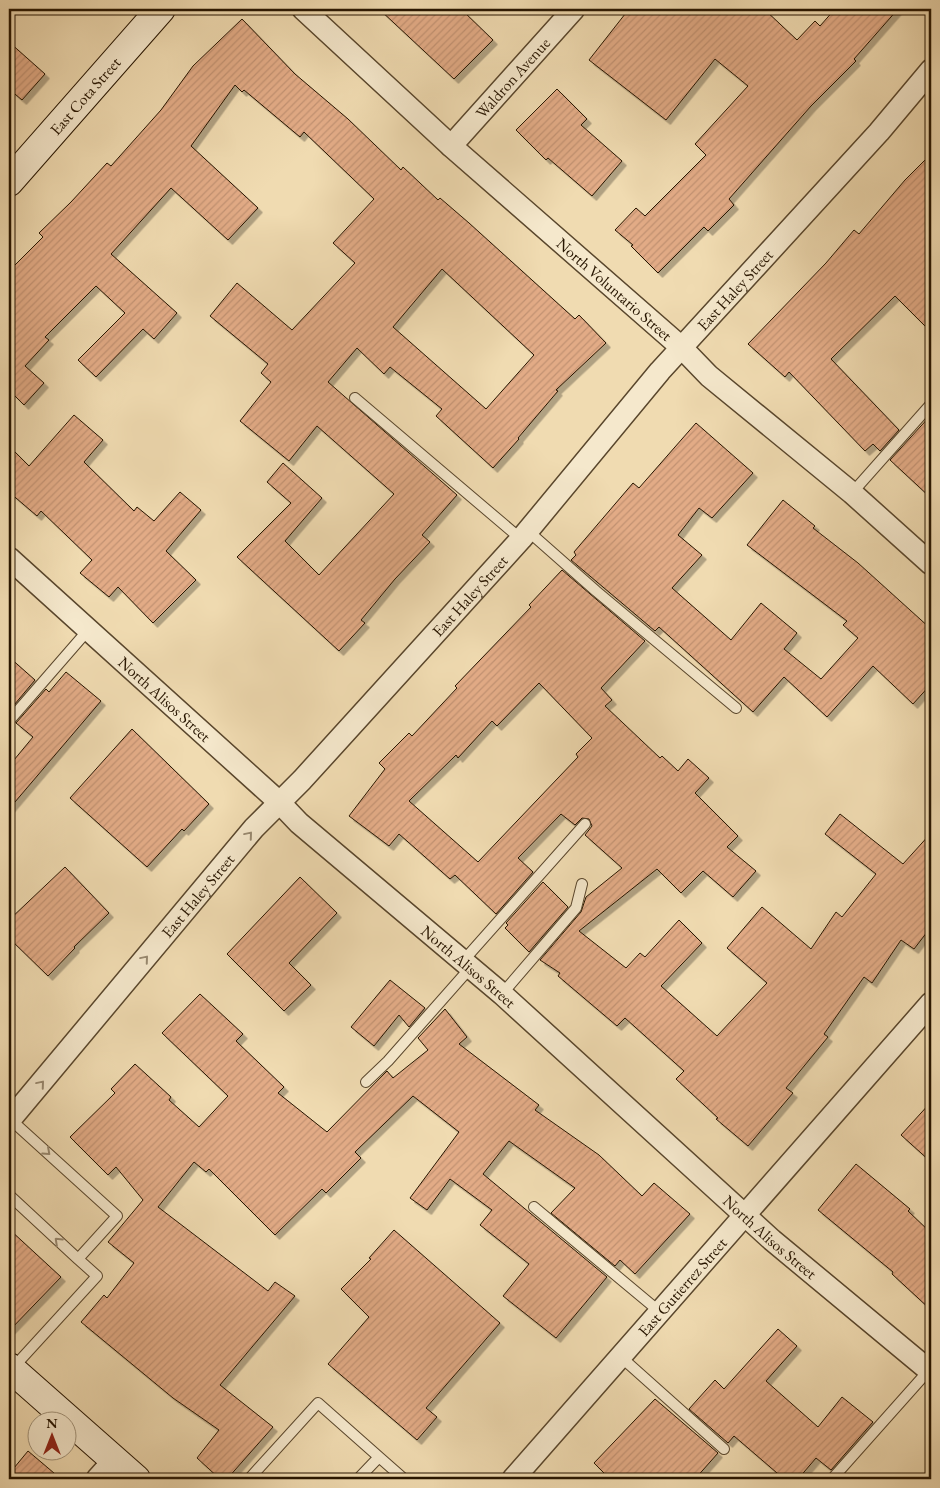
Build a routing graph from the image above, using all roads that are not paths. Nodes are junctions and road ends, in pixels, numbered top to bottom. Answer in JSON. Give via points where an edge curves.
{"nodes":[{"id":1,"x":161,"y":9,"type":"edge"},
{"id":2,"x":303,"y":9,"type":"edge"},
{"id":3,"x":574,"y":9,"type":"edge"},
{"id":4,"x":931,"y":70,"type":"edge"},
{"id":5,"x":452,"y":146,"type":"junction"},
{"id":6,"x":9,"y":182,"type":"edge"},
{"id":7,"x":681,"y":347,"type":"junction"},
{"id":8,"x":355,"y":398,"type":"dead end"},
{"id":9,"x":931,"y":404,"type":"edge"},
{"id":10,"x":852,"y":493,"type":"junction"},
{"id":11,"x":525,"y":535,"type":"junction"},
{"id":12,"x":9,"y":558,"type":"edge"},
{"id":13,"x":931,"y":564,"type":"edge"},
{"id":14,"x":89,"y":629,"type":"junction"},
{"id":15,"x":736,"y":708,"type":"dead end"},
{"id":16,"x":9,"y":721,"type":"edge"},
{"id":17,"x":279,"y":802,"type":"junction"},
{"id":18,"x":585,"y":824,"type":"dead end"},
{"id":19,"x":582,"y":884,"type":"dead end"},
{"id":20,"x":467,"y":963,"type":"junction"},
{"id":21,"x":502,"y":994,"type":"junction"},
{"id":22,"x":931,"y":1003,"type":"edge"},
{"id":23,"x":366,"y":1082,"type":"dead end"},
{"id":24,"x":10,"y":1120,"type":"edge"},
{"id":25,"x":9,"y":1195,"type":"edge"},
{"id":26,"x":534,"y":1207,"type":"dead end"},
{"id":27,"x":744,"y":1213,"type":"junction"},
{"id":28,"x":78,"y":1259,"type":"junction"},
{"id":29,"x":660,"y":1312,"type":"junction"},
{"id":30,"x":621,"y":1358,"type":"junction"},
{"id":31,"x":10,"y":1369,"type":"edge"},
{"id":32,"x":930,"y":1371,"type":"edge"},
{"id":33,"x":724,"y":1449,"type":"dead end"},
{"id":34,"x":379,"y":1457,"type":"junction"},
{"id":35,"x":105,"y":1469,"type":"edge"},
{"id":36,"x":136,"y":1479,"type":"edge"},
{"id":37,"x":249,"y":1479,"type":"edge"},
{"id":38,"x":358,"y":1479,"type":"edge"},
{"id":39,"x":404,"y":1479,"type":"edge"},
{"id":40,"x":513,"y":1479,"type":"edge"},
{"id":41,"x":832,"y":1479,"type":"edge"}],
"edges":[{"from":1,"to":6,"type":"street","name":"East Cota Street"},
{"from":2,"to":5,"type":"street","name":"North Voluntario Street"},
{"from":3,"to":5,"type":"street","name":"Waldron Avenue"},
{"from":4,"to":7,"type":"street","name":"East Haley Street","via":[[879,132]]},
{"from":5,"to":7,"type":"street","name":"North Voluntario Street"},
{"from":7,"to":10,"type":"street","name":"North Voluntario Street","via":[[709,376]]},
{"from":7,"to":11,"type":"street","name":"East Haley Street"},
{"from":8,"to":11,"type":"lane"},
{"from":9,"to":10,"type":"lane"},
{"from":10,"to":13,"type":"street","name":"North Voluntario Street"},
{"from":11,"to":15,"type":"lane"},
{"from":11,"to":17,"type":"street","name":"East Haley Street"},
{"from":12,"to":14,"type":"street","name":"North Alisos Street"},
{"from":14,"to":16,"type":"lane"},
{"from":14,"to":17,"type":"street","name":"North Alisos Street"},
{"from":17,"to":20,"type":"street","name":"North Alisos Street"},
{"from":24,"to":17,"type":"street","name":"East Haley Street","one_way":true},
{"from":18,"to":20,"type":"lane"},
{"from":19,"to":21,"type":"lane","via":[[576,908]]},
{"from":20,"to":21,"type":"street","name":"North Alisos Street"},
{"from":20,"to":23,"type":"lane","via":[[388,1061]]},
{"from":21,"to":27,"type":"street","name":"North Alisos Street"},
{"from":22,"to":27,"type":"street","name":"East Gutierrez Street"},
{"from":24,"to":28,"type":"lane","one_way":true,"via":[[117,1216]]},
{"from":28,"to":25,"type":"lane","one_way":true},
{"from":26,"to":29,"type":"lane"},
{"from":27,"to":29,"type":"street","name":"East Gutierrez Street"},
{"from":27,"to":32,"type":"street","name":"North Alisos Street"},
{"from":28,"to":31,"type":"lane","via":[[97,1276]]},
{"from":29,"to":30,"type":"street","name":"East Gutierrez Street"},
{"from":30,"to":33,"type":"lane"},
{"from":30,"to":40,"type":"street","name":"East Gutierrez Street"},
{"from":31,"to":35,"type":"street"},
{"from":32,"to":41,"type":"lane"},
{"from":34,"to":37,"type":"lane","via":[[318,1403]]},
{"from":34,"to":38,"type":"lane"},
{"from":34,"to":39,"type":"lane"},
{"from":35,"to":36,"type":"street"}]}
